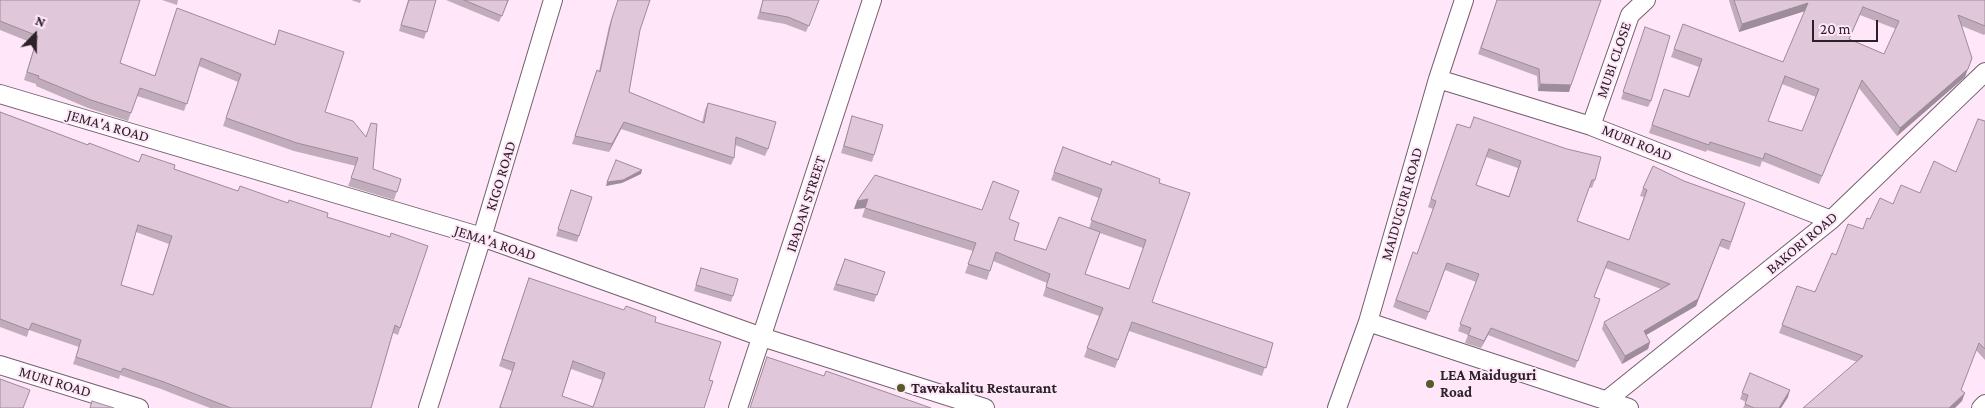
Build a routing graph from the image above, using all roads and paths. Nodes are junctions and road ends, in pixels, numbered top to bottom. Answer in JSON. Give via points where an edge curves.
{"nodes":[{"id":1,"x":553,"y":0,"type":"edge"},
{"id":2,"x":872,"y":0,"type":"edge"},
{"id":3,"x":1464,"y":0,"type":"edge"},
{"id":4,"x":1646,"y":0,"type":"edge"},
{"id":5,"x":1985,"y":72,"type":"edge"},
{"id":6,"x":1438,"y":79,"type":"junction"},
{"id":7,"x":0,"y":94,"type":"edge"},
{"id":8,"x":1591,"y":126,"type":"junction"},
{"id":9,"x":1831,"y":220,"type":"junction"},
{"id":10,"x":482,"y":237,"type":"junction"},
{"id":11,"x":1368,"y":322,"type":"junction"},
{"id":12,"x":762,"y":337,"type":"junction"},
{"id":13,"x":0,"y":366,"type":"edge"},
{"id":14,"x":1607,"y":400,"type":"junction"},
{"id":15,"x":1985,"y":404,"type":"edge"},
{"id":16,"x":139,"y":408,"type":"edge"},
{"id":17,"x":428,"y":408,"type":"edge"},
{"id":18,"x":738,"y":408,"type":"edge"},
{"id":19,"x":985,"y":408,"type":"edge"},
{"id":20,"x":1337,"y":408,"type":"edge"},
{"id":21,"x":1629,"y":408,"type":"edge"},
{"id":22,"x":1981,"y":408,"type":"edge"}],
"edges":[{"from":1,"to":10,"type":"street","name":"KIGO ROAD"},
{"from":2,"to":12,"type":"street","name":"IBADAN STREET"},
{"from":3,"to":6,"type":"street","name":"MAIDUGURI ROAD"},
{"from":4,"to":8,"type":"street","name":"MUBI CLOSE","via":[[1630,16]]},
{"from":5,"to":9,"type":"street","name":"BAKORI ROAD"},
{"from":6,"to":8,"type":"street","name":"MUBI ROAD"},
{"from":6,"to":11,"type":"street","name":"MAIDUGURI ROAD"},
{"from":7,"to":10,"type":"street","name":"JEMA'A ROAD"},
{"from":8,"to":9,"type":"street","name":"MUBI ROAD"},
{"from":9,"to":14,"type":"street","name":"BAKORI ROAD"},
{"from":10,"to":12,"type":"street","name":"JEMA'A ROAD"},
{"from":10,"to":17,"type":"street","name":"KIGO ROAD"},
{"from":11,"to":14,"type":"street"},
{"from":11,"to":20,"type":"street","name":"MAIDUGURI ROAD"},
{"from":12,"to":18,"type":"street","name":"IBADAN STREET"},
{"from":12,"to":19,"type":"street","name":"JEMA'A ROAD"},
{"from":13,"to":16,"type":"street","name":"MURI ROAD"},
{"from":14,"to":21,"type":"street"},
{"from":15,"to":22,"type":"street"}]}
